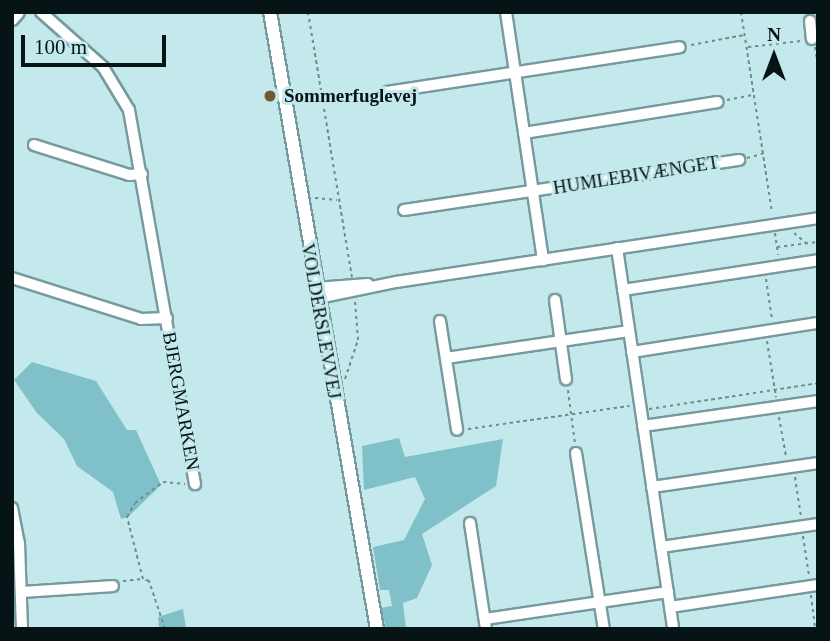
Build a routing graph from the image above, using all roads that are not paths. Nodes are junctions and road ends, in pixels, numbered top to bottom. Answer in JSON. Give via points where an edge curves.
{"nodes":[{"id":1,"x":18,"y":12,"type":"edge"},
{"id":2,"x":41,"y":12,"type":"edge"},
{"id":3,"x":270,"y":12,"type":"edge"},
{"id":4,"x":508,"y":13,"type":"edge"},
{"id":5,"x":12,"y":19,"type":"edge"},
{"id":6,"x":680,"y":47,"type":"road end"},
{"id":7,"x":515,"y":73,"type":"junction"},
{"id":8,"x":387,"y":92,"type":"dead end"},
{"id":9,"x":718,"y":102,"type":"road end"},
{"id":10,"x":524,"y":132,"type":"junction"},
{"id":11,"x":34,"y":145,"type":"dead end"},
{"id":12,"x":739,"y":160,"type":"road end"},
{"id":13,"x":142,"y":174,"type":"junction"},
{"id":14,"x":532,"y":191,"type":"junction"},
{"id":15,"x":404,"y":210,"type":"dead end"},
{"id":16,"x":818,"y":218,"type":"edge"},
{"id":17,"x":617,"y":248,"type":"junction"},
{"id":18,"x":543,"y":260,"type":"junction"},
{"id":19,"x":818,"y":260,"type":"edge"},
{"id":20,"x":12,"y":278,"type":"edge"},
{"id":21,"x":623,"y":290,"type":"junction"},
{"id":22,"x":317,"y":293,"type":"junction"},
{"id":23,"x":555,"y":300,"type":"dead end"},
{"id":24,"x":167,"y":318,"type":"junction"},
{"id":25,"x":440,"y":321,"type":"dead end"},
{"id":26,"x":818,"y":323,"type":"edge"},
{"id":27,"x":629,"y":331,"type":"junction"},
{"id":28,"x":561,"y":341,"type":"junction"},
{"id":29,"x":632,"y":352,"type":"junction"},
{"id":30,"x":446,"y":358,"type":"junction"},
{"id":31,"x":566,"y":379,"type":"road end"},
{"id":32,"x":818,"y":401,"type":"edge"},
{"id":33,"x":643,"y":426,"type":"junction"},
{"id":34,"x":457,"y":430,"type":"road end"},
{"id":35,"x":576,"y":453,"type":"road end"},
{"id":36,"x":818,"y":463,"type":"edge"},
{"id":37,"x":195,"y":484,"type":"road end"},
{"id":38,"x":653,"y":487,"type":"junction"},
{"id":39,"x":12,"y":508,"type":"edge"},
{"id":40,"x":470,"y":523,"type":"dead end"},
{"id":41,"x":818,"y":524,"type":"edge"},
{"id":42,"x":661,"y":547,"type":"junction"},
{"id":43,"x":814,"y":585,"type":"edge"},
{"id":44,"x":113,"y":586,"type":"road end"},
{"id":45,"x":23,"y":592,"type":"junction"},
{"id":46,"x":668,"y":592,"type":"junction"},
{"id":47,"x":600,"y":602,"type":"junction"},
{"id":48,"x":670,"y":607,"type":"junction"},
{"id":49,"x":485,"y":624,"type":"edge"},
{"id":50,"x":22,"y":629,"type":"edge"},
{"id":51,"x":377,"y":629,"type":"edge"},
{"id":52,"x":604,"y":629,"type":"edge"},
{"id":53,"x":673,"y":629,"type":"edge"}],
"edges":[{"from":1,"to":5,"type":"street"},
{"from":2,"to":13,"type":"street","name":"BJERGMARKEN","via":[[84,47],[118,86],[129,110]]},
{"from":3,"to":22,"type":"street","name":"VOLDERSLEVVEJ"},
{"from":4,"to":7,"type":"street","name":"HUMLEBIVÆNGET"},
{"from":6,"to":7,"type":"street"},
{"from":7,"to":8,"type":"street"},
{"from":7,"to":10,"type":"street","name":"HUMLEBIVÆNGET"},
{"from":9,"to":10,"type":"street"},
{"from":10,"to":14,"type":"street","name":"HUMLEBIVÆNGET"},
{"from":11,"to":13,"type":"street","via":[[129,175]]},
{"from":12,"to":14,"type":"street","name":"HUMLEBIVÆNGET"},
{"from":13,"to":24,"type":"street","name":"BJERGMARKEN"},
{"from":14,"to":15,"type":"street","name":"HUMLEBIVÆNGET"},
{"from":14,"to":18,"type":"street","name":"HUMLEBIVÆNGET"},
{"from":16,"to":17,"type":"street"},
{"from":17,"to":18,"type":"street"},
{"from":17,"to":21,"type":"street"},
{"from":18,"to":22,"type":"street"},
{"from":19,"to":21,"type":"street"},
{"from":20,"to":24,"type":"street","name":"BJERGMARKEN","via":[[141,319]]},
{"from":21,"to":27,"type":"street"},
{"from":22,"to":51,"type":"street","name":"VOLDERSLEVVEJ"},
{"from":23,"to":28,"type":"street"},
{"from":24,"to":37,"type":"street","name":"BJERGMARKEN"},
{"from":25,"to":30,"type":"street"},
{"from":26,"to":29,"type":"street"},
{"from":27,"to":28,"type":"street"},
{"from":27,"to":29,"type":"street"},
{"from":28,"to":30,"type":"street"},
{"from":28,"to":31,"type":"street"},
{"from":29,"to":33,"type":"street"},
{"from":30,"to":34,"type":"street"},
{"from":32,"to":33,"type":"street"},
{"from":33,"to":38,"type":"street"},
{"from":35,"to":47,"type":"street"},
{"from":36,"to":38,"type":"street"},
{"from":38,"to":42,"type":"street"},
{"from":39,"to":45,"type":"street"},
{"from":40,"to":49,"type":"street"},
{"from":41,"to":42,"type":"street"},
{"from":42,"to":46,"type":"street"},
{"from":43,"to":48,"type":"street"},
{"from":44,"to":45,"type":"street"},
{"from":45,"to":50,"type":"street"},
{"from":46,"to":47,"type":"street"},
{"from":46,"to":48,"type":"street"},
{"from":47,"to":49,"type":"street"},
{"from":47,"to":52,"type":"street"},
{"from":48,"to":53,"type":"street"}]}
